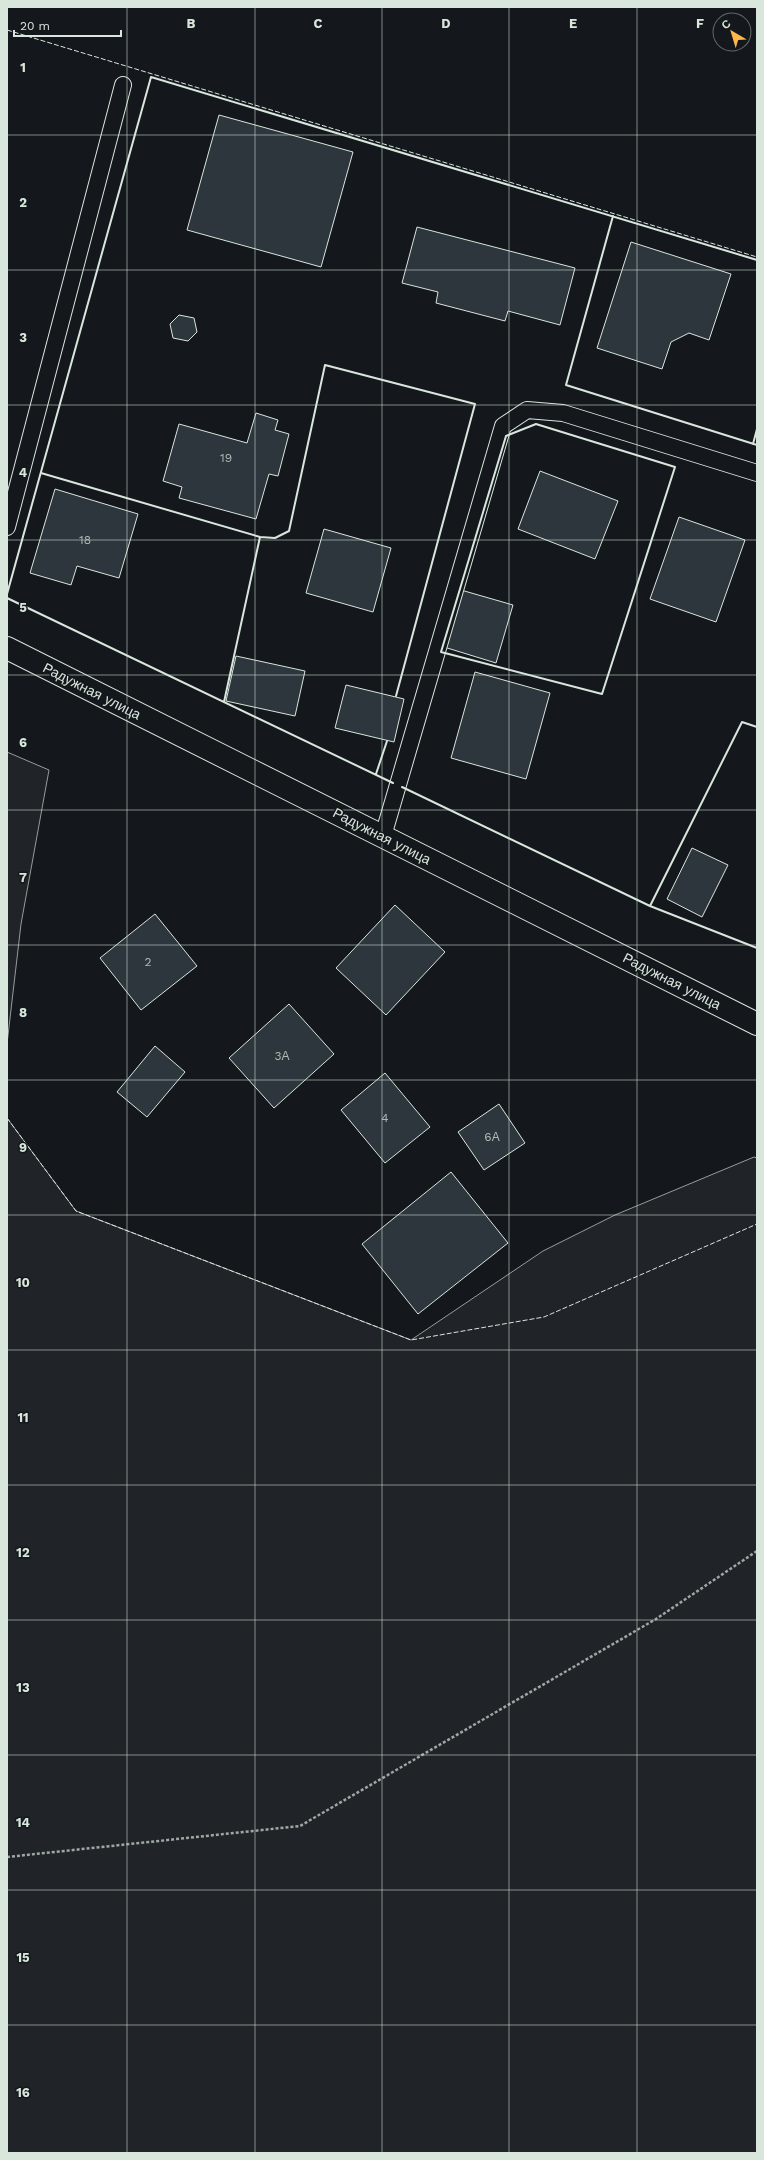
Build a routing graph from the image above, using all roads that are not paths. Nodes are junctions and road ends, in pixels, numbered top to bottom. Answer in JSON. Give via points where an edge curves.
{"nodes":[{"id":1,"x":123,"y":84,"type":"dead end"},
{"id":2,"x":757,"y":473,"type":"edge"},
{"id":3,"x":7,"y":527,"type":"edge"},
{"id":4,"x":7,"y":648,"type":"edge"},
{"id":5,"x":383,"y":836,"type":"junction"},
{"id":6,"x":757,"y":1024,"type":"edge"}],
"edges":[{"from":1,"to":3,"type":"lane"},
{"from":2,"to":5,"type":"lane","via":[[563,413],[527,410],[503,426]]},
{"from":4,"to":5,"type":"street","name":"Радужная улица"},
{"from":5,"to":6,"type":"street","name":"Радужная улица"}]}
